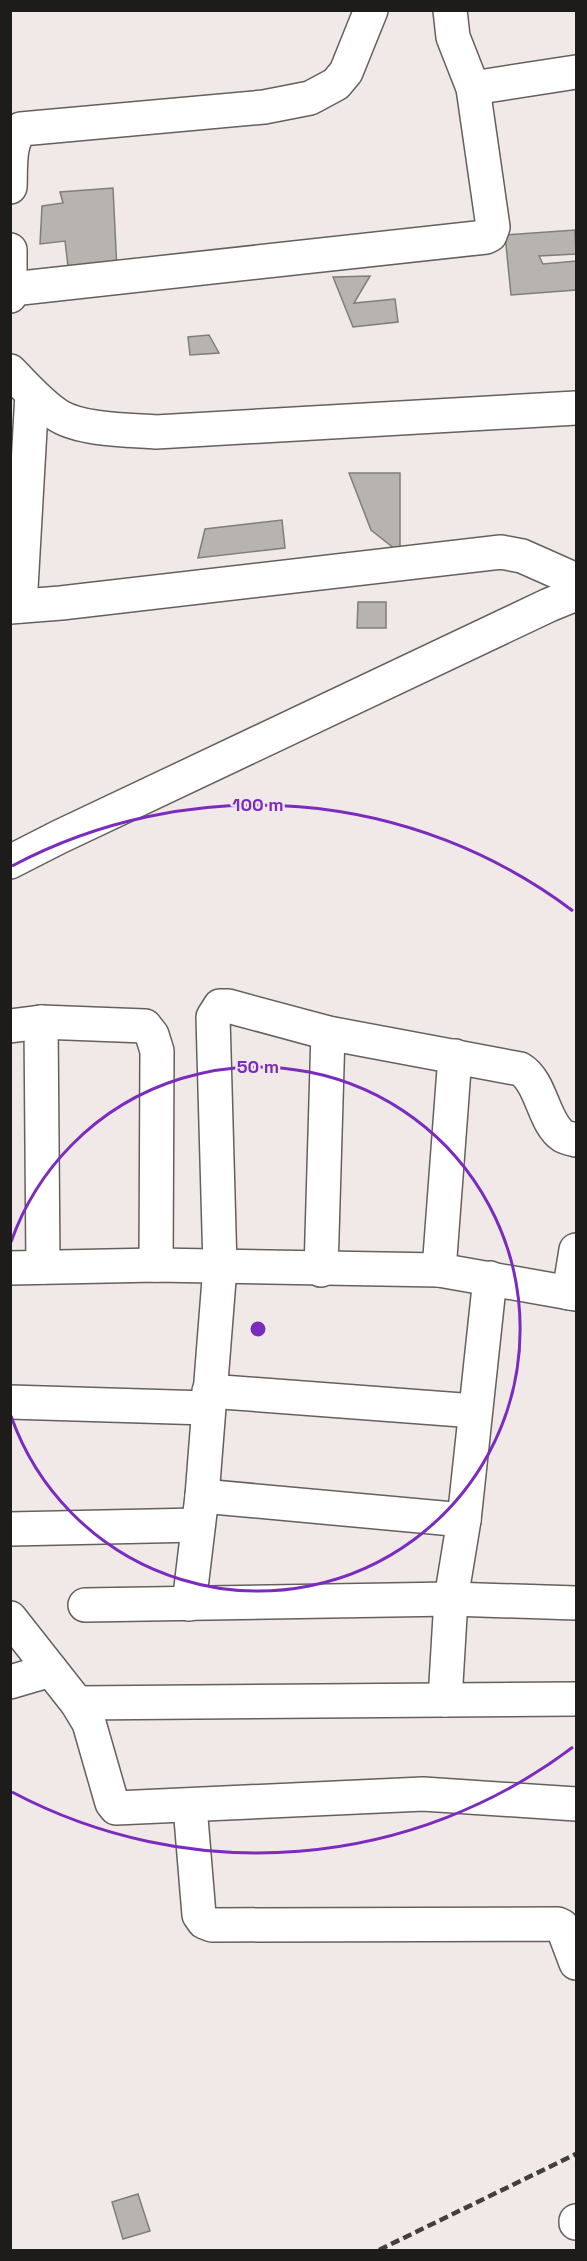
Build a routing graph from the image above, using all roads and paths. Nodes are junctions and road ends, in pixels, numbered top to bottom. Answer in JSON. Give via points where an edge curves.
{"nodes":[{"id":1,"x":371,"y":10,"type":"edge"},
{"id":2,"x":450,"y":10,"type":"edge"},
{"id":3,"x":576,"y":72,"type":"edge"},
{"id":4,"x":473,"y":88,"type":"junction"},
{"id":5,"x":10,"y":187,"type":"edge"},
{"id":6,"x":10,"y":250,"type":"edge"},
{"id":7,"x":11,"y":293,"type":"edge"},
{"id":8,"x":21,"y":382,"type":"edge"},
{"id":9,"x":576,"y":408,"type":"edge"},
{"id":10,"x":572,"y":576,"type":"edge"},
{"id":11,"x":15,"y":607,"type":"edge"},
{"id":12,"x":10,"y":862,"type":"edge"},
{"id":13,"x":26,"y":1024,"type":"edge"},
{"id":14,"x":328,"y":1033,"type":"junction"},
{"id":15,"x":455,"y":1056,"type":"junction"},
{"id":16,"x":576,"y":1140,"type":"edge"},
{"id":17,"x":576,"y":1250,"type":"edge"},
{"id":18,"x":156,"y":1266,"type":"junction"},
{"id":19,"x":43,"y":1267,"type":"junction"},
{"id":20,"x":220,"y":1267,"type":"junction"},
{"id":21,"x":10,"y":1268,"type":"edge"},
{"id":22,"x":321,"y":1270,"type":"junction"},
{"id":23,"x":439,"y":1270,"type":"junction"},
{"id":24,"x":490,"y":1278,"type":"junction"},
{"id":25,"x":573,"y":1293,"type":"edge"},
{"id":26,"x":208,"y":1399,"type":"junction"},
{"id":27,"x":10,"y":1402,"type":"edge"},
{"id":28,"x":476,"y":1411,"type":"junction"},
{"id":29,"x":200,"y":1511,"type":"junction"},
{"id":30,"x":464,"y":1520,"type":"junction"},
{"id":31,"x":10,"y":1529,"type":"edge"},
{"id":32,"x":452,"y":1599,"type":"junction"},
{"id":33,"x":576,"y":1603,"type":"edge"},
{"id":34,"x":189,"y":1604,"type":"junction"},
{"id":35,"x":85,"y":1605,"type":"dead end"},
{"id":36,"x":10,"y":1618,"type":"edge"},
{"id":37,"x":51,"y":1670,"type":"junction"},
{"id":38,"x":10,"y":1682,"type":"edge"},
{"id":39,"x":576,"y":1699,"type":"edge"},
{"id":40,"x":445,"y":1700,"type":"junction"},
{"id":41,"x":77,"y":1703,"type":"junction"},
{"id":42,"x":576,"y":1804,"type":"edge"},
{"id":43,"x":190,"y":1806,"type":"junction"},
{"id":44,"x":576,"y":1963,"type":"edge"}],
"edges":[{"from":1,"to":5,"type":"street","via":[[345,72],[336,84],[310,98],[264,107],[21,129],[12,145]]},
{"from":2,"to":4,"type":"street","via":[[453,37]]},
{"from":3,"to":4,"type":"street"},
{"from":4,"to":7,"type":"street","via":[[493,227],[486,237]]},
{"from":6,"to":7,"type":"street"},
{"from":8,"to":9,"type":"street","via":[[60,417],[99,428],[156,432]]},
{"from":8,"to":11,"type":"street"},
{"from":10,"to":11,"type":"street","via":[[501,552]]},
{"from":10,"to":12,"type":"street","via":[[549,605]]},
{"from":13,"to":18,"type":"street","via":[[145,1026],[152,1035],[157,1051]]},
{"from":13,"to":19,"type":"street"},
{"from":14,"to":15,"type":"street"},
{"from":14,"to":20,"type":"street","via":[[228,1006],[220,1006],[213,1017]]},
{"from":14,"to":22,"type":"street"},
{"from":15,"to":16,"type":"street","via":[[520,1069],[529,1075],[552,1122],[562,1135]]},
{"from":15,"to":23,"type":"street"},
{"from":17,"to":25,"type":"street"},
{"from":18,"to":19,"type":"street"},
{"from":18,"to":20,"type":"street"},
{"from":19,"to":21,"type":"street"},
{"from":20,"to":22,"type":"street"},
{"from":20,"to":26,"type":"street"},
{"from":22,"to":23,"type":"street"},
{"from":23,"to":24,"type":"street"},
{"from":24,"to":25,"type":"street"},
{"from":24,"to":28,"type":"street"},
{"from":26,"to":27,"type":"street"},
{"from":26,"to":28,"type":"street"},
{"from":26,"to":29,"type":"street"},
{"from":28,"to":30,"type":"street"},
{"from":29,"to":30,"type":"street"},
{"from":29,"to":31,"type":"street"},
{"from":29,"to":34,"type":"street"},
{"from":30,"to":32,"type":"street"},
{"from":32,"to":33,"type":"street"},
{"from":32,"to":34,"type":"street"},
{"from":32,"to":40,"type":"street"},
{"from":34,"to":35,"type":"street"},
{"from":36,"to":37,"type":"street"},
{"from":37,"to":38,"type":"street"},
{"from":37,"to":41,"type":"street"},
{"from":39,"to":40,"type":"street"},
{"from":40,"to":41,"type":"street"},
{"from":41,"to":43,"type":"street","via":[[89,1723],[116,1808]]},
{"from":42,"to":43,"type":"street","via":[[423,1794]]},
{"from":43,"to":44,"type":"street","via":[[199,1915],[204,1922],[558,1924]]}]}
